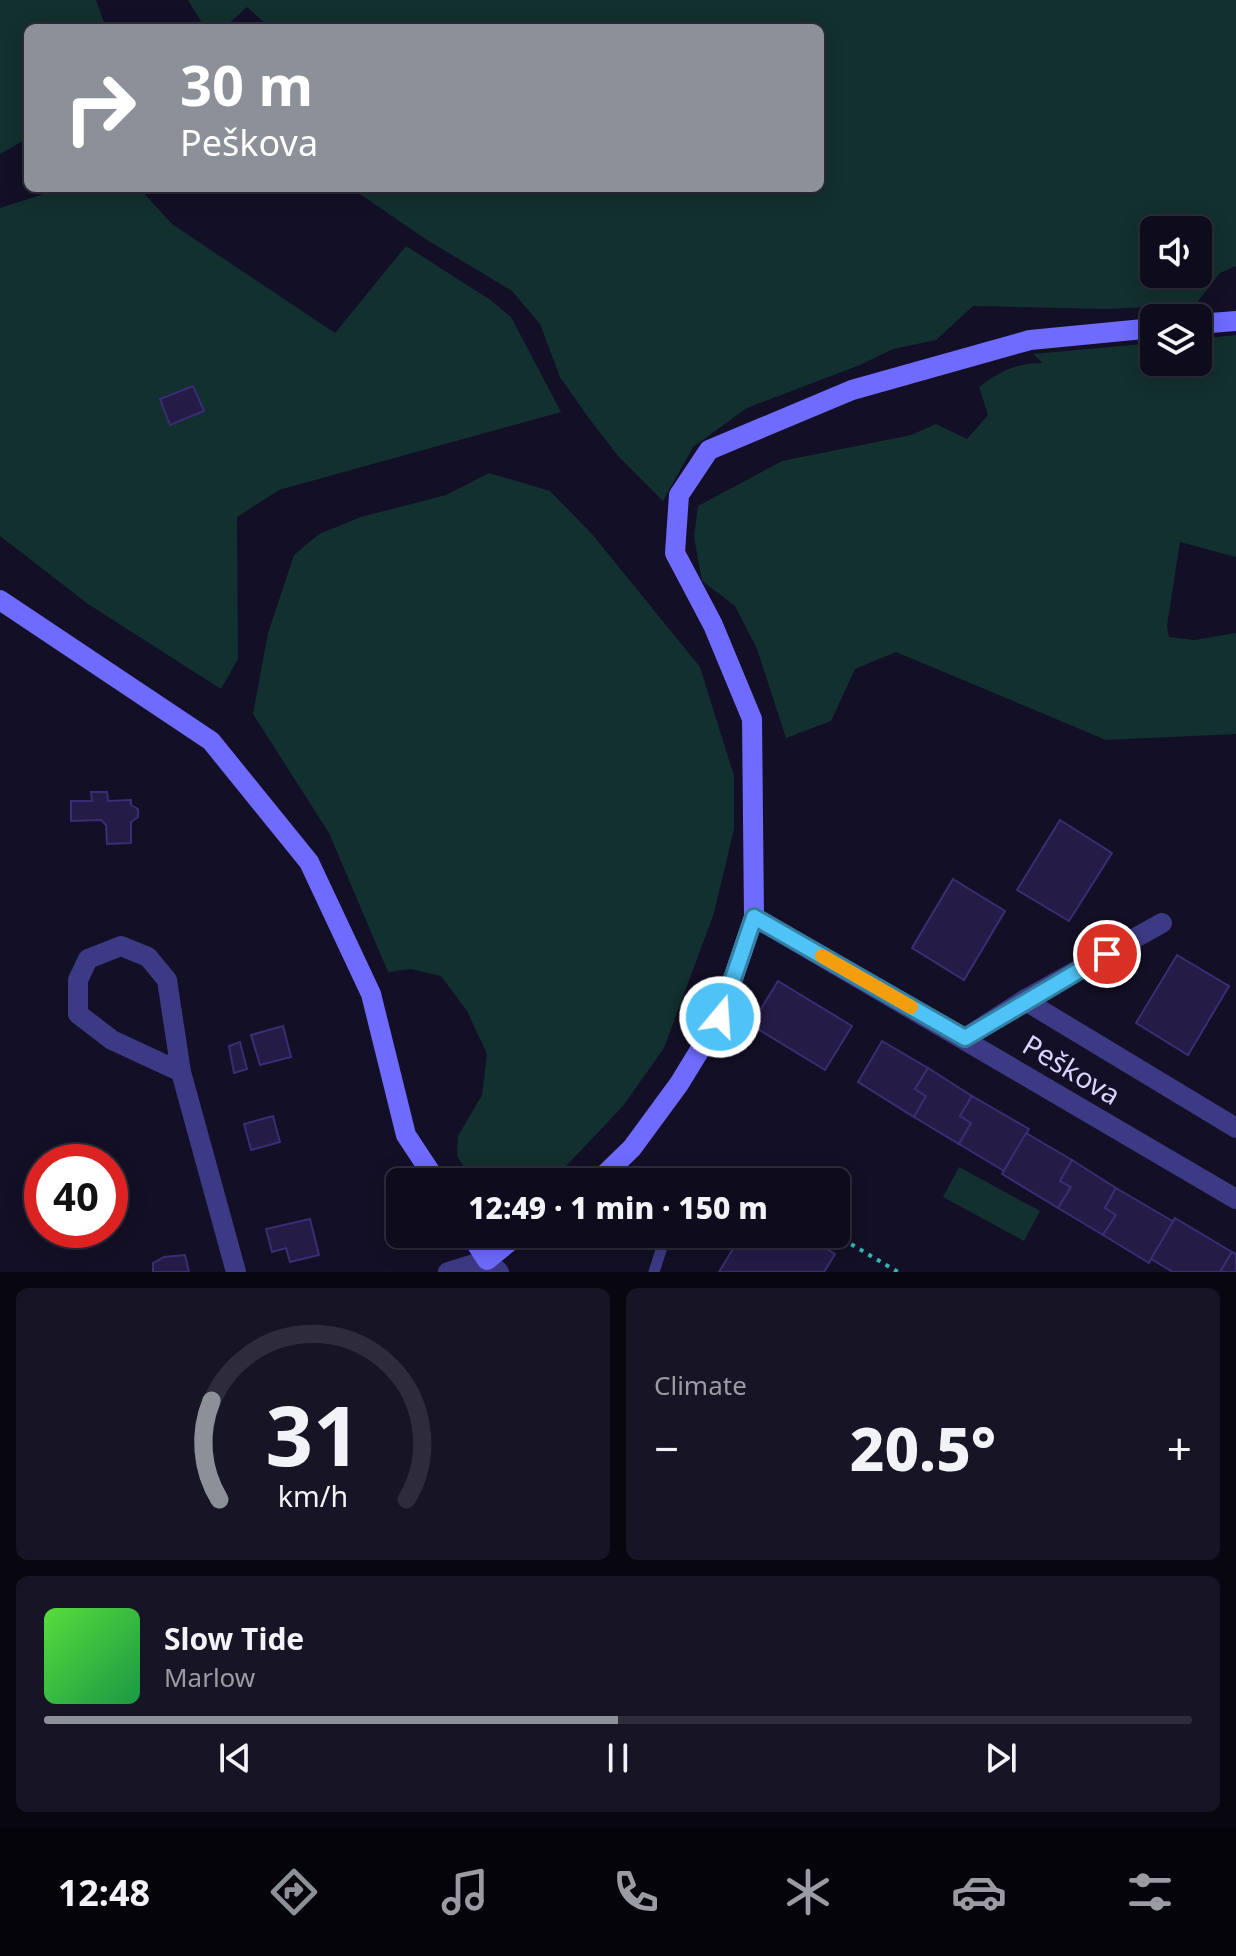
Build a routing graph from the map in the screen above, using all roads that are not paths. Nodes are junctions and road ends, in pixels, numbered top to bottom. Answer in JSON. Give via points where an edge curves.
{"nodes":[{"id":1,"x":1236,"y":321,"type":"edge"},
{"id":2,"x":1212,"y":323,"type":"edge"},
{"id":3,"x":1140,"y":329,"type":"edge"},
{"id":4,"x":0,"y":600,"type":"edge"},
{"id":5,"x":754,"y":917,"type":"junction"},
{"id":6,"x":1162,"y":923,"type":"dead end"},
{"id":7,"x":1024,"y":1000,"type":"junction"},
{"id":8,"x":965,"y":1038,"type":"junction"},
{"id":9,"x":181,"y":1072,"type":"junction"},
{"id":10,"x":1236,"y":1128,"type":"edge"},
{"id":11,"x":428,"y":1168,"type":"edge"},
{"id":12,"x":611,"y":1168,"type":"edge"},
{"id":13,"x":1236,"y":1199,"type":"edge"},
{"id":14,"x":480,"y":1248,"type":"edge"},
{"id":15,"x":508,"y":1248,"type":"edge"},
{"id":16,"x":662,"y":1248,"type":"edge"},
{"id":17,"x":493,"y":1266,"type":"edge"},
{"id":18,"x":236,"y":1272,"type":"edge"},
{"id":19,"x":448,"y":1272,"type":"edge"},
{"id":20,"x":654,"y":1272,"type":"edge"}],
"edges":[{"from":1,"to":2,"type":"street"},
{"from":3,"to":5,"type":"street","via":[[1030,340],[852,390],[709,450],[679,495],[675,553],[713,625],[752,719]]},
{"from":4,"to":11,"type":"street","via":[[211,741],[309,862],[371,994],[406,1135]]},
{"from":5,"to":8,"type":"street","name":"Peškova"},
{"from":5,"to":12,"type":"street","via":[[720,1017],[632,1148]]},
{"from":6,"to":7,"type":"street"},
{"from":7,"to":8,"type":"street"},
{"from":7,"to":10,"type":"street"},
{"from":8,"to":13,"type":"street","name":"Peškova"},
{"from":9,"to":9,"type":"street","via":[[167,980],[148,957],[121,946],[88,959],[78,980],[78,1014],[112,1040]]},
{"from":9,"to":18,"type":"street"},
{"from":14,"to":17,"type":"street"},
{"from":15,"to":17,"type":"street"},
{"from":16,"to":20,"type":"lane"},
{"from":17,"to":19,"type":"street"}]}
